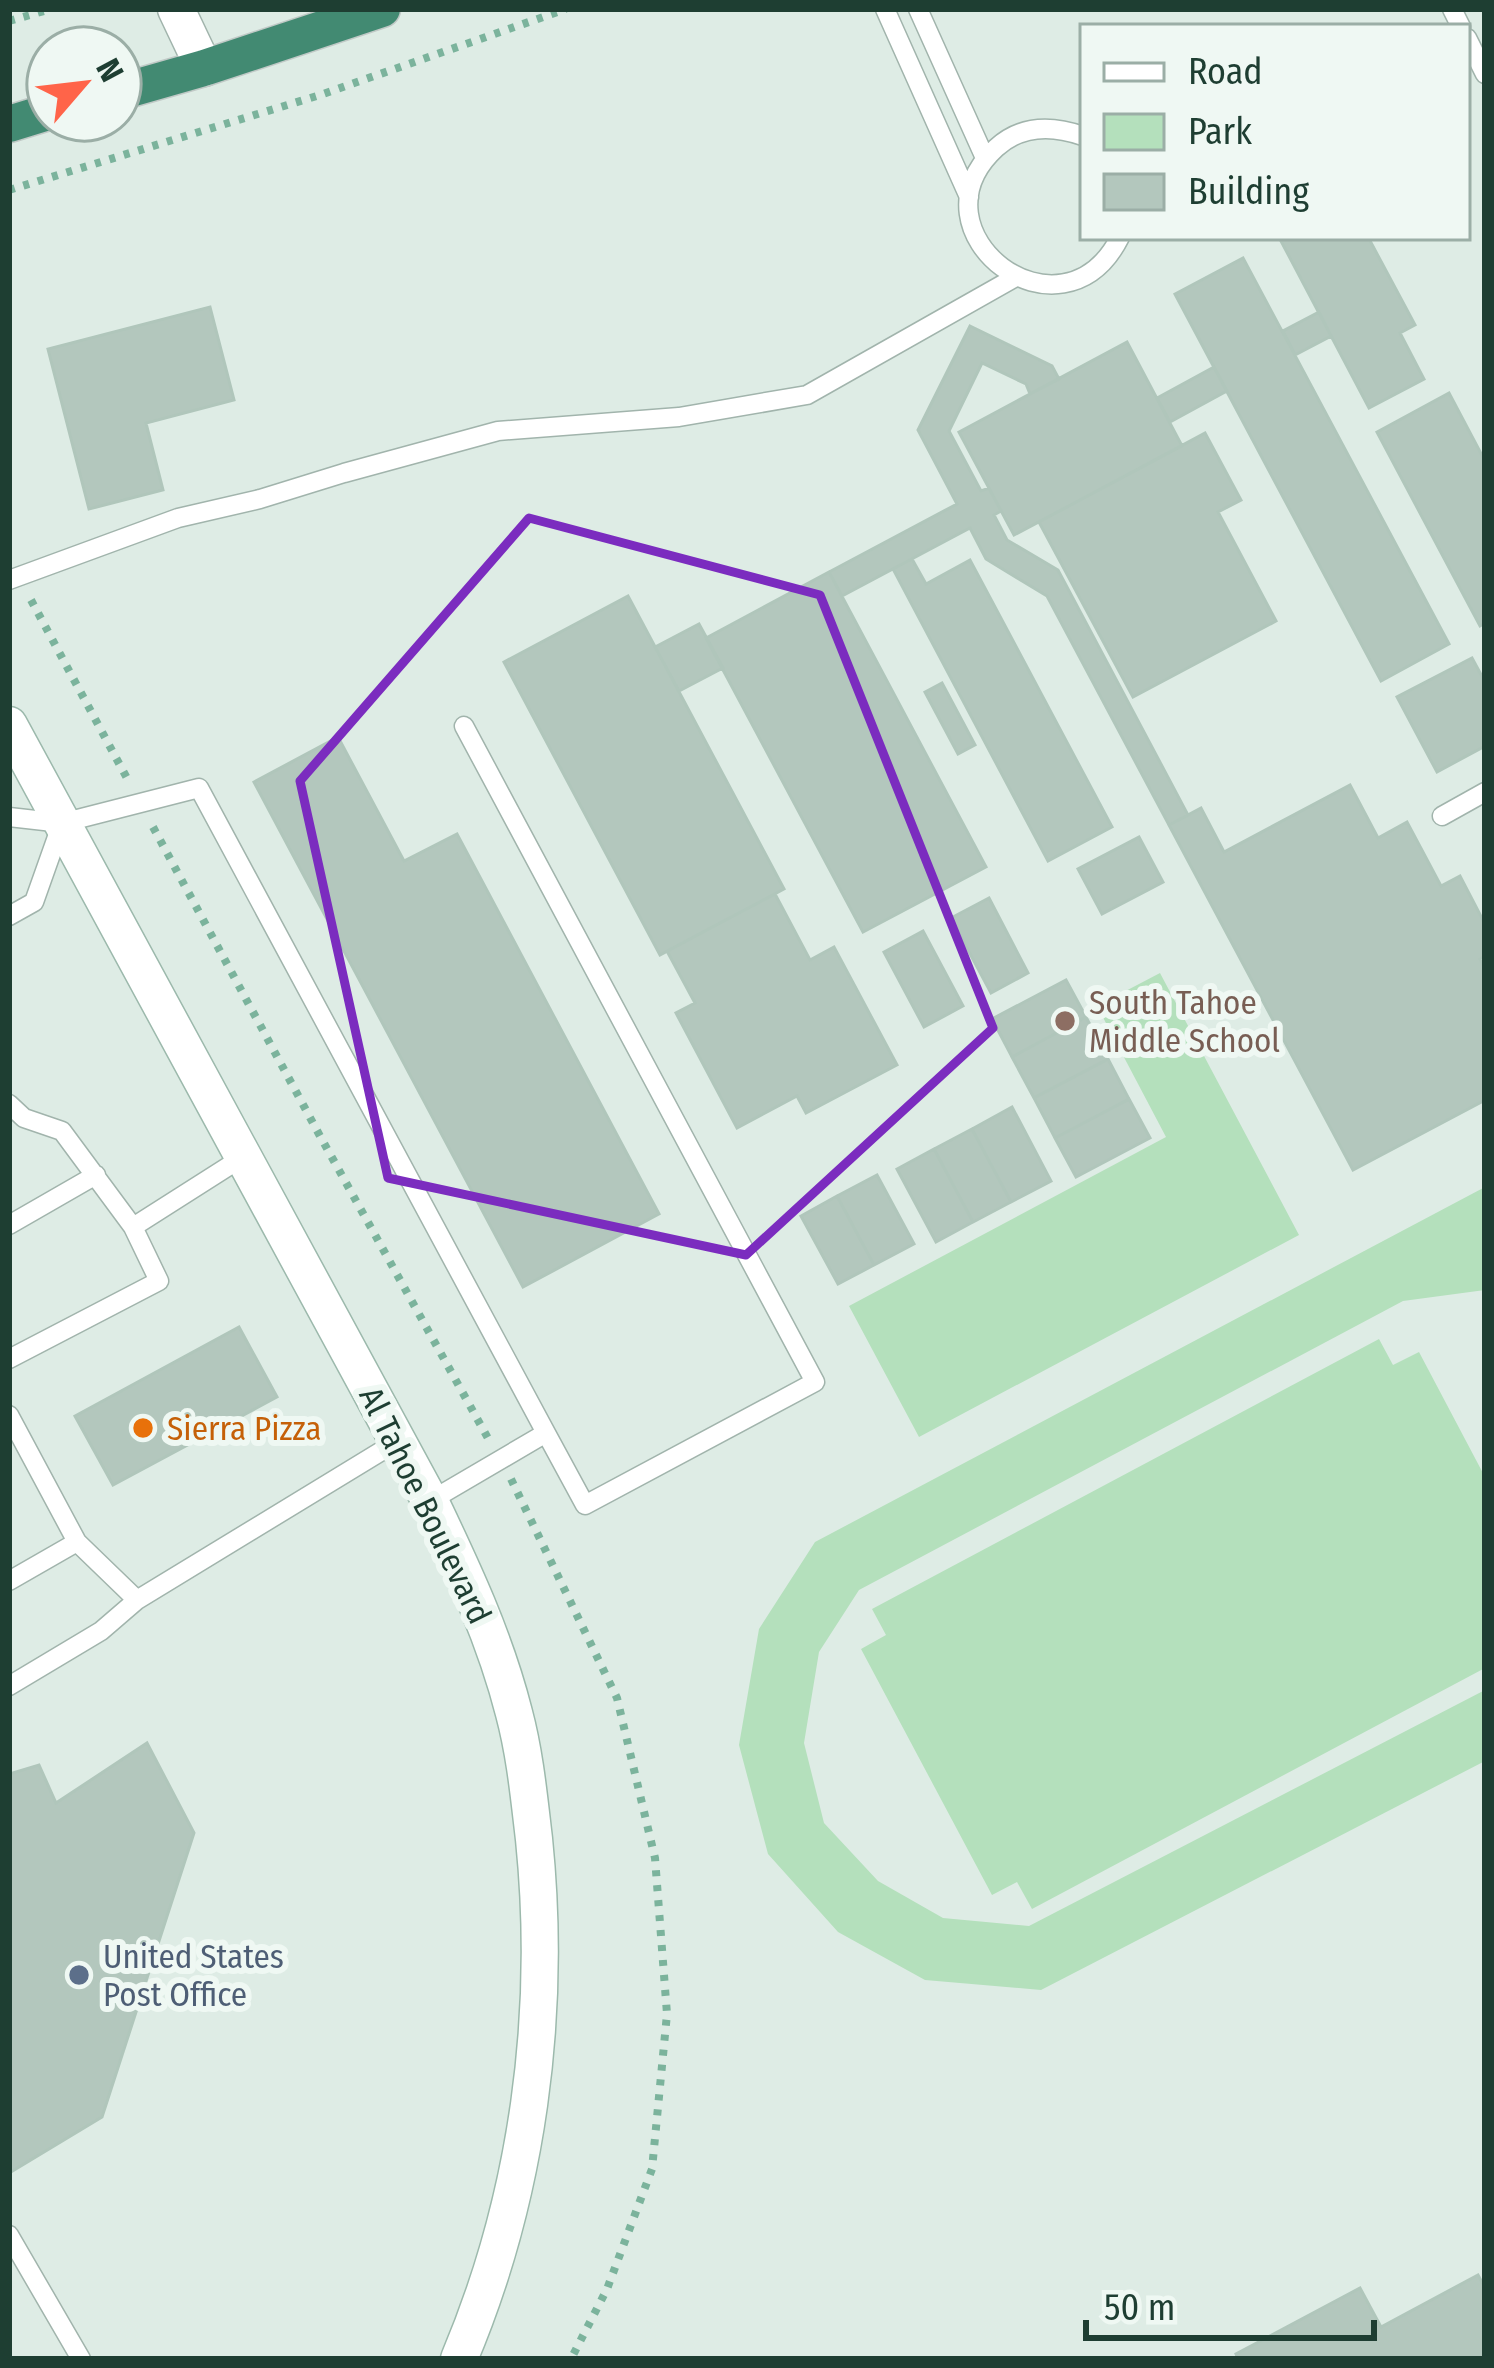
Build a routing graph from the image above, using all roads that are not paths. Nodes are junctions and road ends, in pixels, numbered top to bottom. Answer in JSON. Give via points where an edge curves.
{"nodes":[{"id":1,"x":176,"y":9,"type":"edge"},
{"id":2,"x":382,"y":9,"type":"edge"},
{"id":3,"x":885,"y":9,"type":"edge"},
{"id":4,"x":918,"y":9,"type":"edge"},
{"id":5,"x":1470,"y":44,"type":"edge"},
{"id":6,"x":204,"y":68,"type":"junction"},
{"id":7,"x":1485,"y":74,"type":"edge"},
{"id":8,"x":144,"y":85,"type":"edge"},
{"id":9,"x":1080,"y":135,"type":"edge"},
{"id":10,"x":985,"y":158,"type":"junction"},
{"id":11,"x":969,"y":197,"type":"junction"},
{"id":12,"x":1118,"y":240,"type":"edge"},
{"id":13,"x":1014,"y":278,"type":"junction"},
{"id":14,"x":9,"y":580,"type":"edge"},
{"id":15,"x":9,"y":725,"type":"edge"},
{"id":16,"x":464,"y":726,"type":"dead end"},
{"id":17,"x":1485,"y":792,"type":"edge"},
{"id":18,"x":1442,"y":816,"type":"dead end"},
{"id":19,"x":9,"y":817,"type":"edge"},
{"id":20,"x":62,"y":823,"type":"junction"},
{"id":21,"x":9,"y":916,"type":"edge"},
{"id":22,"x":9,"y":1104,"type":"edge"},
{"id":23,"x":243,"y":1157,"type":"junction"},
{"id":24,"x":96,"y":1175,"type":"junction"},
{"id":25,"x":9,"y":1225,"type":"edge"},
{"id":26,"x":134,"y":1227,"type":"junction"},
{"id":27,"x":9,"y":1359,"type":"edge"},
{"id":28,"x":9,"y":1415,"type":"edge"},
{"id":29,"x":546,"y":1433,"type":"junction"},
{"id":30,"x":398,"y":1441,"type":"junction"},
{"id":31,"x":430,"y":1501,"type":"junction"},
{"id":32,"x":76,"y":1542,"type":"junction"},
{"id":33,"x":9,"y":1581,"type":"edge"},
{"id":34,"x":137,"y":1600,"type":"junction"},
{"id":35,"x":9,"y":1686,"type":"edge"},
{"id":36,"x":9,"y":2235,"type":"edge"},
{"id":37,"x":81,"y":2359,"type":"edge"},
{"id":38,"x":460,"y":2359,"type":"edge"}],
"edges":[{"from":1,"to":6,"type":"main road"},
{"from":2,"to":6,"type":"highway"},
{"from":3,"to":11,"type":"lane"},
{"from":4,"to":10,"type":"lane"},
{"from":5,"to":7,"type":"lane"},
{"from":6,"to":8,"type":"highway"},
{"from":9,"to":10,"type":"lane","via":[[1030,129]]},
{"from":10,"to":11,"type":"lane"},
{"from":11,"to":13,"type":"lane","via":[[978,243]]},
{"from":12,"to":13,"type":"lane","via":[[1093,271],[1068,283]]},
{"from":13,"to":14,"type":"lane","via":[[807,394],[679,417],[498,431],[178,518]]},
{"from":15,"to":20,"type":"main road","name":"Al Tahoe Boulevard"},
{"from":16,"to":29,"type":"lane","via":[[815,1382],[585,1505]]},
{"from":17,"to":18,"type":"lane"},
{"from":19,"to":20,"type":"lane"},
{"from":20,"to":21,"type":"lane","via":[[34,902]]},
{"from":20,"to":23,"type":"main road","name":"Al Tahoe Boulevard"},
{"from":20,"to":29,"type":"lane","via":[[199,788]]},
{"from":22,"to":24,"type":"lane","via":[[62,1131]]},
{"from":23,"to":26,"type":"lane"},
{"from":23,"to":30,"type":"main road","name":"Al Tahoe Boulevard"},
{"from":24,"to":25,"type":"lane"},
{"from":24,"to":26,"type":"lane"},
{"from":26,"to":27,"type":"lane","via":[[159,1281]]},
{"from":28,"to":32,"type":"lane"},
{"from":29,"to":31,"type":"lane"},
{"from":30,"to":31,"type":"main road","name":"Al Tahoe Boulevard"},
{"from":30,"to":34,"type":"lane"},
{"from":31,"to":38,"type":"main road","name":"Al Tahoe Boulevard","via":[[492,1638],[515,1716],[540,1902],[521,2161]]},
{"from":32,"to":33,"type":"lane"},
{"from":32,"to":34,"type":"lane"},
{"from":34,"to":35,"type":"lane"},
{"from":36,"to":37,"type":"lane"}]}
